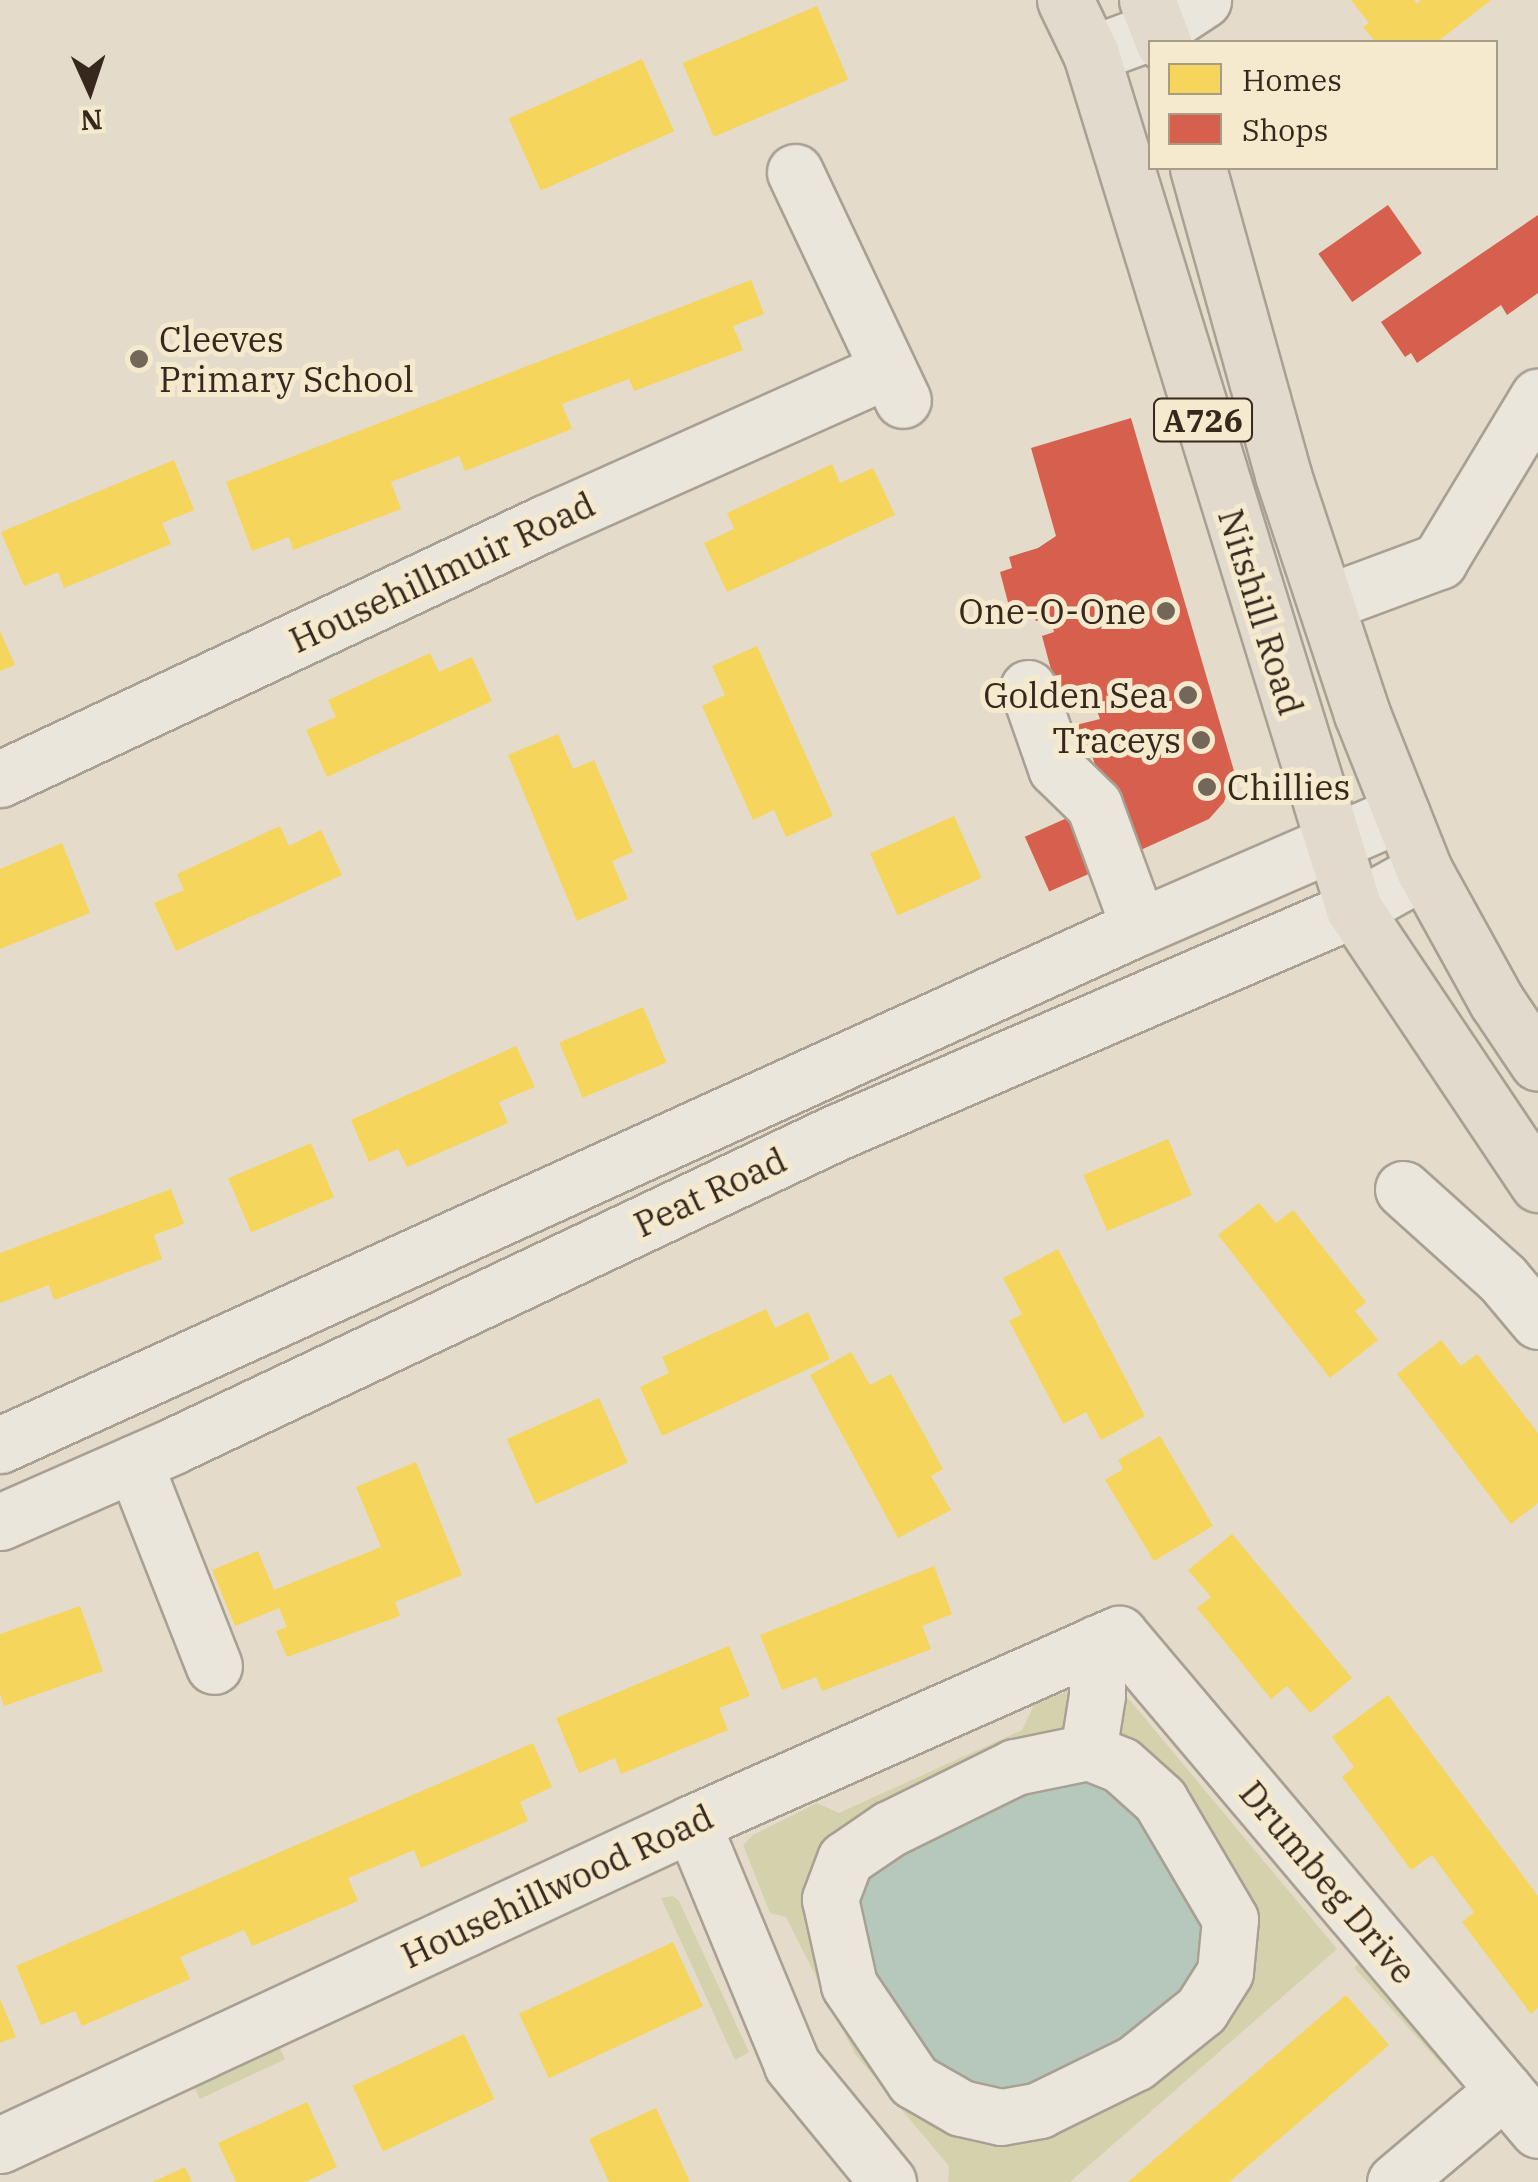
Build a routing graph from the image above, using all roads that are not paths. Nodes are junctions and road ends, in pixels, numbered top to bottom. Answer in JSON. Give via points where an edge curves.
{"nodes":[{"id":1,"x":1065,"y":0,"type":"edge"},
{"id":2,"x":1168,"y":18,"type":"edge"},
{"id":3,"x":1091,"y":54,"type":"junction"},
{"id":4,"x":1199,"y":170,"type":"edge"},
{"id":5,"x":794,"y":172,"type":"dead end"},
{"id":6,"x":1538,"y":398,"type":"edge"},
{"id":7,"x":1326,"y":603,"type":"junction"},
{"id":8,"x":1028,"y":688,"type":"dead end"},
{"id":9,"x":0,"y":779,"type":"edge"},
{"id":10,"x":1401,"y":812,"type":"junction"},
{"id":11,"x":1331,"y":843,"type":"junction"},
{"id":12,"x":1424,"y":870,"type":"junction"},
{"id":13,"x":1354,"y":909,"type":"junction"},
{"id":14,"x":1139,"y":927,"type":"junction"},
{"id":15,"x":1538,"y":1063,"type":"edge"},
{"id":16,"x":1538,"y":1184,"type":"edge"},
{"id":17,"x":1404,"y":1189,"type":"dead end"},
{"id":18,"x":1538,"y":1321,"type":"edge"},
{"id":19,"x":0,"y":1445,"type":"edge"},
{"id":20,"x":134,"y":1462,"type":"junction"},
{"id":21,"x":0,"y":1522,"type":"edge"},
{"id":22,"x":1108,"y":1638,"type":"junction"},
{"id":23,"x":214,"y":1666,"type":"dead end"},
{"id":24,"x":1088,"y":1752,"type":"junction"},
{"id":25,"x":692,"y":1822,"type":"junction"},
{"id":26,"x":1521,"y":2110,"type":"edge"},
{"id":27,"x":0,"y":2145,"type":"edge"},
{"id":28,"x":888,"y":2182,"type":"edge"},
{"id":29,"x":1395,"y":2182,"type":"edge"}],
"edges":[{"from":1,"to":3,"type":"main road","name":"Nitshill Road","number":"A726"},
{"from":2,"to":3,"type":"street"},
{"from":3,"to":11,"type":"main road","name":"Nitshill Road","number":"A726"},
{"from":4,"to":7,"type":"main road","name":"Nitshill Road","number":"A726"},
{"from":5,"to":9,"type":"street","name":"Househillmuir Road","via":[[895,386],[545,523]]},
{"from":6,"to":7,"type":"street","via":[[1439,562]]},
{"from":7,"to":10,"type":"main road","name":"Nitshill Road","number":"A726"},
{"from":8,"to":14,"type":"street","via":[[1056,768],[1094,805]]},
{"from":10,"to":11,"type":"street","name":"Peat Road"},
{"from":10,"to":12,"type":"main road","name":"Nitshill Road","number":"A726"},
{"from":11,"to":13,"type":"main road","name":"Nitshill Road","number":"A726"},
{"from":11,"to":14,"type":"street","name":"Peat Road"},
{"from":12,"to":13,"type":"street","name":"Peat Road"},
{"from":12,"to":15,"type":"main road","name":"Nitshill Road","number":"A726"},
{"from":13,"to":16,"type":"main road","name":"Nitshill Road","number":"A726"},
{"from":13,"to":20,"type":"street","name":"Peat Road","via":[[835,1133]]},
{"from":14,"to":19,"type":"street","name":"Peat Road"},
{"from":17,"to":18,"type":"street","via":[[1502,1278]]},
{"from":20,"to":21,"type":"street","name":"Peat Road"},
{"from":20,"to":23,"type":"street"},
{"from":22,"to":24,"type":"street"},
{"from":22,"to":25,"type":"street","name":"Househillwood Road"},
{"from":22,"to":26,"type":"street","name":"Drumbeg Drive"},
{"from":24,"to":24,"type":"street","via":[[1121,1765],[1160,1800],[1230,1919],[1225,1972],[1202,2010],[1136,2063],[1039,2110],[1001,2117],[961,2108],[914,2081],[848,1985],[830,1899],[845,1859],[889,1828],[1015,1767]]},
{"from":25,"to":27,"type":"street","name":"Househillwood Road"},
{"from":25,"to":28,"type":"street","via":[[792,2065]]},
{"from":26,"to":29,"type":"street"}]}
